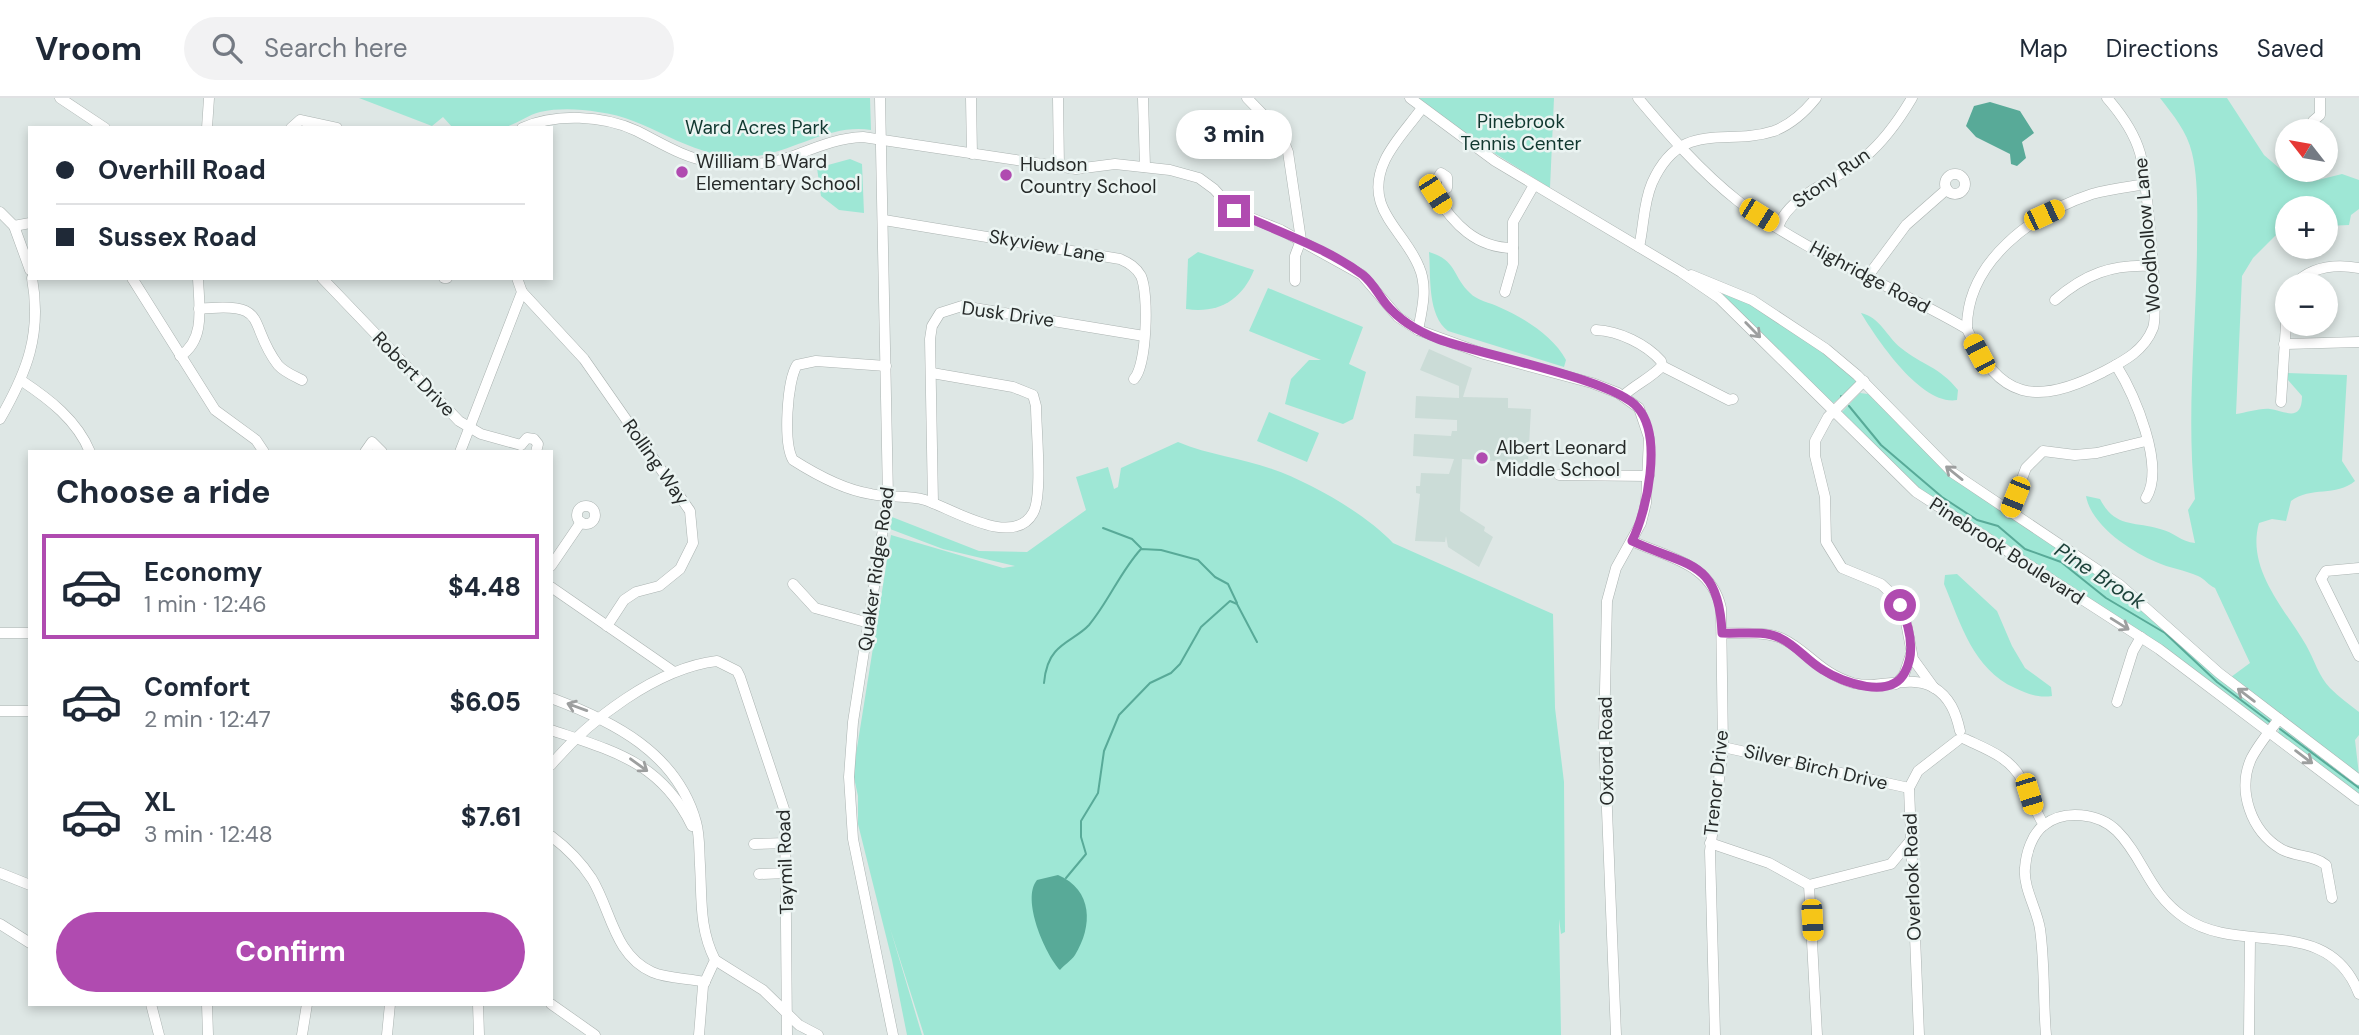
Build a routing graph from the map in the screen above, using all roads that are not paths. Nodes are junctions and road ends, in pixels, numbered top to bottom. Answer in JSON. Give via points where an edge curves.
{"nodes":[{"id":1,"x":60,"y":98,"type":"edge"},
{"id":2,"x":880,"y":98,"type":"edge"},
{"id":3,"x":971,"y":98,"type":"edge"},
{"id":4,"x":1058,"y":98,"type":"edge"},
{"id":5,"x":1143,"y":98,"type":"edge"},
{"id":6,"x":1247,"y":98,"type":"edge"},
{"id":7,"x":1410,"y":98,"type":"edge"},
{"id":8,"x":1638,"y":98,"type":"edge"},
{"id":9,"x":1816,"y":98,"type":"edge"},
{"id":10,"x":1912,"y":98,"type":"edge"},
{"id":11,"x":2108,"y":98,"type":"edge"},
{"id":12,"x":2320,"y":98,"type":"edge"},
{"id":13,"x":206,"y":99,"type":"edge"},
{"id":14,"x":1422,"y":108,"type":"junction"},
{"id":15,"x":2315,"y":119,"type":"edge"},
{"id":16,"x":102,"y":126,"type":"edge"},
{"id":17,"x":207,"y":126,"type":"edge"},
{"id":18,"x":293,"y":126,"type":"edge"},
{"id":19,"x":328,"y":126,"type":"edge"},
{"id":20,"x":530,"y":126,"type":"edge"},
{"id":21,"x":881,"y":140,"type":"junction"},
{"id":22,"x":1680,"y":148,"type":"junction"},
{"id":23,"x":972,"y":154,"type":"junction"},
{"id":24,"x":1059,"y":167,"type":"junction"},
{"id":25,"x":1145,"y":167,"type":"junction"},
{"id":26,"x":2146,"y":184,"type":"junction"},
{"id":27,"x":1534,"y":185,"type":"junction"},
{"id":28,"x":1947,"y":190,"type":"dead end"},
{"id":29,"x":1435,"y":194,"type":"dead end"},
{"id":30,"x":0,"y":212,"type":"edge"},
{"id":31,"x":884,"y":220,"type":"junction"},
{"id":32,"x":28,"y":223,"type":"edge"},
{"id":33,"x":14,"y":226,"type":"junction"},
{"id":34,"x":1778,"y":227,"type":"junction"},
{"id":35,"x":1301,"y":240,"type":"junction"},
{"id":36,"x":1639,"y":247,"type":"junction"},
{"id":37,"x":1513,"y":248,"type":"junction"},
{"id":38,"x":28,"y":264,"type":"edge"},
{"id":39,"x":2152,"y":265,"type":"junction"},
{"id":40,"x":2359,"y":268,"type":"edge"},
{"id":41,"x":1681,"y":272,"type":"junction"},
{"id":42,"x":2308,"y":273,"type":"edge"},
{"id":43,"x":1868,"y":276,"type":"junction"},
{"id":44,"x":32,"y":280,"type":"edge"},
{"id":45,"x":133,"y":280,"type":"edge"},
{"id":46,"x":198,"y":280,"type":"edge"},
{"id":47,"x":325,"y":280,"type":"edge"},
{"id":48,"x":518,"y":280,"type":"edge"},
{"id":49,"x":1296,"y":281,"type":"dead end"},
{"id":50,"x":1726,"y":288,"type":"junction"},
{"id":51,"x":522,"y":292,"type":"junction"},
{"id":52,"x":1505,"y":292,"type":"dead end"},
{"id":53,"x":1719,"y":299,"type":"junction"},
{"id":54,"x":2055,"y":300,"type":"dead end"},
{"id":55,"x":199,"y":309,"type":"junction"},
{"id":56,"x":1967,"y":329,"type":"junction"},
{"id":57,"x":1418,"y":330,"type":"junction"},
{"id":58,"x":1596,"y":330,"type":"dead end"},
{"id":59,"x":2285,"y":336,"type":"edge"},
{"id":60,"x":1144,"y":337,"type":"junction"},
{"id":61,"x":2359,"y":342,"type":"edge"},
{"id":62,"x":2284,"y":344,"type":"junction"},
{"id":63,"x":180,"y":356,"type":"junction"},
{"id":64,"x":2116,"y":365,"type":"junction"},
{"id":65,"x":886,"y":366,"type":"junction"},
{"id":66,"x":1662,"y":366,"type":"junction"},
{"id":67,"x":932,"y":373,"type":"junction"},
{"id":68,"x":1134,"y":379,"type":"dead end"},
{"id":69,"x":302,"y":380,"type":"dead end"},
{"id":70,"x":22,"y":381,"type":"junction"},
{"id":71,"x":1864,"y":382,"type":"junction"},
{"id":72,"x":1623,"y":396,"type":"junction"},
{"id":73,"x":1733,"y":399,"type":"dead end"},
{"id":74,"x":2281,"y":402,"type":"dead end"},
{"id":75,"x":1833,"y":412,"type":"junction"},
{"id":76,"x":0,"y":419,"type":"edge"},
{"id":77,"x":469,"y":428,"type":"junction"},
{"id":78,"x":2146,"y":441,"type":"junction"},
{"id":79,"x":522,"y":448,"type":"edge"},
{"id":80,"x":89,"y":450,"type":"edge"},
{"id":81,"x":263,"y":450,"type":"edge"},
{"id":82,"x":366,"y":450,"type":"edge"},
{"id":83,"x":380,"y":450,"type":"edge"},
{"id":84,"x":461,"y":450,"type":"edge"},
{"id":85,"x":536,"y":450,"type":"edge"},
{"id":86,"x":1559,"y":475,"type":"dead end"},
{"id":87,"x":1649,"y":477,"type":"junction"},
{"id":88,"x":888,"y":497,"type":"junction"},
{"id":89,"x":2146,"y":498,"type":"dead end"},
{"id":90,"x":933,"y":503,"type":"junction"},
{"id":91,"x":2009,"y":513,"type":"junction"},
{"id":92,"x":581,"y":523,"type":"dead end"},
{"id":93,"x":1632,"y":541,"type":"junction"},
{"id":94,"x":553,"y":563,"type":"edge"},
{"id":95,"x":2359,"y":568,"type":"edge"},
{"id":96,"x":793,"y":584,"type":"dead end"},
{"id":97,"x":553,"y":588,"type":"edge"},
{"id":98,"x":869,"y":623,"type":"junction"},
{"id":99,"x":607,"y":626,"type":"junction"},
{"id":100,"x":0,"y":633,"type":"edge"},
{"id":101,"x":1722,"y":633,"type":"junction"},
{"id":102,"x":28,"y":634,"type":"edge"},
{"id":103,"x":2141,"y":637,"type":"junction"},
{"id":104,"x":1911,"y":654,"type":"junction"},
{"id":105,"x":2359,"y":656,"type":"edge"},
{"id":106,"x":674,"y":672,"type":"junction"},
{"id":107,"x":1896,"y":684,"type":"junction"},
{"id":108,"x":1934,"y":688,"type":"junction"},
{"id":109,"x":553,"y":699,"type":"edge"},
{"id":110,"x":2117,"y":702,"type":"dead end"},
{"id":111,"x":0,"y":711,"type":"edge"},
{"id":112,"x":28,"y":711,"type":"edge"},
{"id":113,"x":603,"y":718,"type":"junction"},
{"id":114,"x":2279,"y":719,"type":"junction"},
{"id":115,"x":553,"y":731,"type":"edge"},
{"id":116,"x":2270,"y":732,"type":"junction"},
{"id":117,"x":1961,"y":737,"type":"junction"},
{"id":118,"x":577,"y":739,"type":"junction"},
{"id":119,"x":1723,"y":747,"type":"junction"},
{"id":120,"x":553,"y":763,"type":"edge"},
{"id":121,"x":2359,"y":780,"type":"edge"},
{"id":122,"x":1909,"y":788,"type":"junction"},
{"id":123,"x":2359,"y":800,"type":"edge"},
{"id":124,"x":2033,"y":808,"type":"junction"},
{"id":125,"x":2044,"y":825,"type":"junction"},
{"id":126,"x":553,"y":838,"type":"edge"},
{"id":127,"x":698,"y":839,"type":"junction"},
{"id":128,"x":2033,"y":839,"type":"junction"},
{"id":129,"x":1910,"y":840,"type":"junction"},
{"id":130,"x":787,"y":843,"type":"junction"},
{"id":131,"x":1710,"y":843,"type":"junction"},
{"id":132,"x":754,"y":844,"type":"dead end"},
{"id":133,"x":1891,"y":864,"type":"junction"},
{"id":134,"x":0,"y":873,"type":"edge"},
{"id":135,"x":788,"y":873,"type":"junction"},
{"id":136,"x":759,"y":874,"type":"dead end"},
{"id":137,"x":1912,"y":874,"type":"junction"},
{"id":138,"x":28,"y":884,"type":"edge"},
{"id":139,"x":1809,"y":885,"type":"junction"},
{"id":140,"x":2332,"y":898,"type":"dead end"},
{"id":141,"x":0,"y":924,"type":"edge"},
{"id":142,"x":2250,"y":937,"type":"junction"},
{"id":143,"x":28,"y":942,"type":"edge"},
{"id":144,"x":715,"y":960,"type":"junction"},
{"id":145,"x":705,"y":982,"type":"junction"},
{"id":146,"x":2359,"y":994,"type":"edge"},
{"id":147,"x":553,"y":1005,"type":"edge"},
{"id":148,"x":152,"y":1006,"type":"edge"},
{"id":149,"x":207,"y":1006,"type":"edge"},
{"id":150,"x":307,"y":1006,"type":"edge"},
{"id":151,"x":390,"y":1006,"type":"edge"},
{"id":152,"x":478,"y":1006,"type":"edge"},
{"id":153,"x":786,"y":1011,"type":"junction"},
{"id":154,"x":159,"y":1035,"type":"edge"},
{"id":155,"x":208,"y":1035,"type":"edge"},
{"id":156,"x":302,"y":1035,"type":"edge"},
{"id":157,"x":387,"y":1035,"type":"edge"},
{"id":158,"x":479,"y":1035,"type":"edge"},
{"id":159,"x":595,"y":1035,"type":"edge"},
{"id":160,"x":699,"y":1035,"type":"edge"},
{"id":161,"x":787,"y":1035,"type":"edge"},
{"id":162,"x":818,"y":1035,"type":"edge"},
{"id":163,"x":894,"y":1035,"type":"edge"},
{"id":164,"x":1616,"y":1035,"type":"edge"},
{"id":165,"x":1715,"y":1035,"type":"edge"},
{"id":166,"x":1816,"y":1035,"type":"edge"},
{"id":167,"x":1919,"y":1035,"type":"edge"},
{"id":168,"x":2046,"y":1035,"type":"edge"},
{"id":169,"x":2249,"y":1035,"type":"edge"}],
"edges":[{"from":1,"to":16,"type":"street"},
{"from":2,"to":21,"type":"street","name":"Quaker Ridge Road"},
{"from":3,"to":23,"type":"street"},
{"from":4,"to":24,"type":"street"},
{"from":5,"to":25,"type":"street"},
{"from":6,"to":35,"type":"street","via":[[1280,132],[1289,152]]},
{"from":7,"to":14,"type":"street","name":"Pinebrook Boulevard"},
{"from":8,"to":22,"type":"street","name":"Highridge Road"},
{"from":9,"to":22,"type":"street","via":[[1797,119],[1771,132],[1711,137]]},
{"from":10,"to":34,"type":"street","name":"Stony Run","via":[[1881,142],[1855,166],[1787,208]]},
{"from":11,"to":26,"type":"street","name":"Woodhollow Lane","via":[[2139,150]]},
{"from":12,"to":15,"type":"street","via":[[2320,115]]},
{"from":13,"to":17,"type":"street"},
{"from":14,"to":27,"type":"street","name":"Pinebrook Boulevard"},
{"from":14,"to":57,"type":"street","via":[[1393,145],[1379,184],[1387,219],[1419,265],[1423,279]]},
{"from":18,"to":19,"type":"street","via":[[300,120]]},
{"from":20,"to":21,"type":"street","via":[[557,119],[601,120],[691,157],[744,165],[799,154],[845,138]]},
{"from":21,"to":23,"type":"street"},
{"from":21,"to":31,"type":"street","name":"Quaker Ridge Road"},
{"from":22,"to":34,"type":"street","name":"Highridge Road","via":[[1740,202]]},
{"from":22,"to":36,"type":"street","via":[[1663,164],[1649,191]]},
{"from":23,"to":24,"type":"street"},
{"from":24,"to":25,"type":"street"},
{"from":25,"to":35,"type":"street","via":[[1199,178],[1234,211]]},
{"from":26,"to":39,"type":"street","name":"Woodhollow Lane"},
{"from":26,"to":56,"type":"street","via":[[2073,201],[2018,233],[1977,285],[1969,304]]},
{"from":27,"to":36,"type":"street","name":"Pinebrook Boulevard"},
{"from":27,"to":37,"type":"street","via":[[1513,222]]},
{"from":28,"to":43,"type":"street","via":[[1906,225]]},
{"from":29,"to":37,"type":"street","via":[[1468,234],[1495,248]]},
{"from":30,"to":33,"type":"street"},
{"from":31,"to":60,"type":"street","name":"Skyview Lane","via":[[1120,259],[1142,278]]},
{"from":31,"to":65,"type":"street","name":"Quaker Ridge Road"},
{"from":32,"to":33,"type":"street"},
{"from":33,"to":38,"type":"street"},
{"from":34,"to":43,"type":"street","name":"Highridge Road"},
{"from":35,"to":49,"type":"street","via":[[1295,256]]},
{"from":35,"to":57,"type":"street","via":[[1362,275],[1398,317]]},
{"from":36,"to":41,"type":"street","name":"Pinebrook Boulevard"},
{"from":37,"to":52,"type":"street"},
{"from":39,"to":54,"type":"street","via":[[2095,272]]},
{"from":39,"to":64,"type":"street","name":"Woodhollow Lane","via":[[2153,328],[2141,349]]},
{"from":40,"to":42,"type":"street","via":[[2333,266]]},
{"from":41,"to":50,"type":"street","name":"Pinebrook Boulevard"},
{"from":41,"to":53,"type":"street","name":"Pinebrook Boulevard"},
{"from":43,"to":56,"type":"street","name":"Highridge Road"},
{"from":44,"to":70,"type":"street","via":[[34,327]]},
{"from":45,"to":63,"type":"street"},
{"from":46,"to":55,"type":"street"},
{"from":47,"to":77,"type":"street","name":"Robert Drive"},
{"from":48,"to":51,"type":"street"},
{"from":50,"to":53,"type":"street"},
{"from":50,"to":71,"type":"street","name":"Pinebrook Boulevard","via":[[1795,326]]},
{"from":51,"to":77,"type":"street"},
{"from":51,"to":99,"type":"street","name":"Rolling Way","via":[[584,359],[690,511],[693,543],[680,569],[659,586],[624,600]]},
{"from":53,"to":75,"type":"street","name":"Pinebrook Boulevard","one_way":true},
{"from":55,"to":63,"type":"street","via":[[196,341]]},
{"from":55,"to":69,"type":"street","via":[[232,307],[247,312],[255,318],[279,366]]},
{"from":56,"to":64,"type":"street","via":[[1979,354],[2000,379],[2029,394],[2075,385]]},
{"from":57,"to":72,"type":"street"},
{"from":58,"to":66,"type":"street","via":[[1627,337],[1658,357]]},
{"from":59,"to":62,"type":"street"},
{"from":60,"to":67,"type":"street","name":"Dusk Drive","via":[[952,307],[940,313],[932,326]]},
{"from":60,"to":68,"type":"street","name":"Skyview Lane","via":[[1140,370]]},
{"from":61,"to":62,"type":"street"},
{"from":62,"to":74,"type":"street"},
{"from":63,"to":81,"type":"street","via":[[215,410]]},
{"from":64,"to":78,"type":"street","via":[[2141,410]]},
{"from":65,"to":88,"type":"street","name":"Quaker Ridge Road"},
{"from":65,"to":88,"type":"street","via":[[816,361],[797,365],[792,373],[788,450],[793,460],[847,487]]},
{"from":66,"to":72,"type":"street"},
{"from":66,"to":73,"type":"street"},
{"from":67,"to":90,"type":"street","name":"Dusk Drive"},
{"from":67,"to":90,"type":"street","via":[[1013,387],[1033,395],[1038,492],[1032,515],[1006,528],[978,523]]},
{"from":70,"to":76,"type":"street"},
{"from":70,"to":80,"type":"street","via":[[65,415]]},
{"from":71,"to":75,"type":"street"},
{"from":91,"to":71,"type":"street","name":"Pinebrook Boulevard","one_way":true,"via":[[1937,458]]},
{"from":72,"to":87,"type":"street","name":"Oxford Road","via":[[1639,408],[1645,420]]},
{"from":75,"to":103,"type":"street","name":"Pinebrook Boulevard","one_way":true,"via":[[1925,498]]},
{"from":75,"to":104,"type":"street","via":[[1818,433],[1814,449],[1825,497],[1828,547],[1846,571],[1891,592],[1905,617]]},
{"from":77,"to":79,"type":"street","name":"Robert Drive"},
{"from":77,"to":84,"type":"street"},
{"from":78,"to":89,"type":"street","via":[[2152,482]]},
{"from":78,"to":91,"type":"street","via":[[2097,453],[2043,451],[2026,468]]},
{"from":79,"to":85,"type":"street","name":"Robert Drive","via":[[527,438],[538,444]]},
{"from":82,"to":83,"type":"street","via":[[372,442]]},
{"from":86,"to":87,"type":"street"},
{"from":87,"to":93,"type":"street","name":"Oxford Road","via":[[1646,503]]},
{"from":88,"to":90,"type":"street"},
{"from":88,"to":98,"type":"street","name":"Quaker Ridge Road"},
{"from":114,"to":91,"type":"street","name":"Pinebrook Boulevard","one_way":true,"via":[[2114,581]]},
{"from":92,"to":94,"type":"street"},
{"from":93,"to":101,"type":"street","name":"Trenor Drive","via":[[1688,563],[1707,578],[1719,599]]},
{"from":93,"to":164,"type":"street","name":"Oxford Road","via":[[1616,568],[1607,600],[1604,735]]},
{"from":95,"to":105,"type":"street","via":[[2335,568],[2322,577]]},
{"from":96,"to":98,"type":"street","via":[[815,608]]},
{"from":97,"to":99,"type":"street"},
{"from":98,"to":163,"type":"street","name":"Quaker Ridge Road","via":[[851,745],[851,819]]},
{"from":99,"to":106,"type":"street"},
{"from":100,"to":102,"type":"street"},
{"from":101,"to":107,"type":"street","via":[[1772,635],[1830,674],[1868,686]]},
{"from":101,"to":119,"type":"street","name":"Trenor Drive"},
{"from":103,"to":110,"type":"street"},
{"from":103,"to":116,"type":"street","name":"Pinebrook Boulevard"},
{"from":104,"to":107,"type":"street","via":[[1904,676]]},
{"from":104,"to":108,"type":"street"},
{"from":106,"to":113,"type":"street"},
{"from":106,"to":130,"type":"street","name":"Taymil Road","via":[[708,662],[737,671],[785,812]]},
{"from":107,"to":108,"type":"street","via":[[1913,682]]},
{"from":108,"to":117,"type":"street","via":[[1951,705]]},
{"from":113,"to":109,"type":"street","one_way":true},
{"from":111,"to":112,"type":"street"},
{"from":113,"to":118,"type":"street"},
{"from":113,"to":127,"type":"street","via":[[640,742],[671,772],[687,798]]},
{"from":114,"to":116,"type":"street"},
{"from":114,"to":121,"type":"street","name":"Pinebrook Boulevard"},
{"from":115,"to":118,"type":"street"},
{"from":116,"to":123,"type":"street","name":"Pinebrook Boulevard","one_way":true},
{"from":116,"to":140,"type":"street","via":[[2247,769],[2249,808],[2261,831],[2279,848],[2326,865]]},
{"from":117,"to":122,"type":"street","name":"Overlook Road","via":[[1918,772]]},
{"from":117,"to":124,"type":"street","via":[[2013,767]]},
{"from":118,"to":120,"type":"street"},
{"from":118,"to":127,"type":"street","one_way":true,"via":[[618,752],[648,771],[679,803]]},
{"from":119,"to":122,"type":"street","name":"Silver Birch Drive"},
{"from":119,"to":131,"type":"street","name":"Trenor Drive"},
{"from":122,"to":129,"type":"street","name":"Overlook Road"},
{"from":124,"to":125,"type":"street"},
{"from":124,"to":128,"type":"street"},
{"from":125,"to":128,"type":"street"},
{"from":125,"to":142,"type":"street","via":[[2073,814],[2112,826],[2155,890],[2181,916],[2205,929]]},
{"from":126,"to":145,"type":"street","via":[[593,881],[632,958],[653,972]]},
{"from":127,"to":144,"type":"street","via":[[701,921]]},
{"from":128,"to":168,"type":"street","via":[[2024,870],[2040,931]]},
{"from":129,"to":133,"type":"street"},
{"from":129,"to":137,"type":"street","name":"Overlook Road"},
{"from":130,"to":132,"type":"street"},
{"from":130,"to":135,"type":"street","name":"Taymil Road"},
{"from":131,"to":139,"type":"street","via":[[1769,863]]},
{"from":131,"to":165,"type":"street","name":"Trenor Drive"},
{"from":133,"to":137,"type":"street"},
{"from":133,"to":139,"type":"street"},
{"from":134,"to":138,"type":"street"},
{"from":135,"to":136,"type":"street"},
{"from":135,"to":153,"type":"street","name":"Taymil Road"},
{"from":137,"to":167,"type":"street","name":"Overlook Road"},
{"from":139,"to":166,"type":"street"},
{"from":141,"to":143,"type":"street"},
{"from":142,"to":146,"type":"street","via":[[2312,946],[2343,967]]},
{"from":142,"to":169,"type":"street"},
{"from":144,"to":145,"type":"street"},
{"from":144,"to":153,"type":"street","via":[[763,990]]},
{"from":145,"to":160,"type":"street"},
{"from":147,"to":159,"type":"street"},
{"from":148,"to":154,"type":"street"},
{"from":149,"to":155,"type":"street"},
{"from":150,"to":156,"type":"street"},
{"from":151,"to":157,"type":"street"},
{"from":152,"to":158,"type":"street"},
{"from":153,"to":161,"type":"street","name":"Taymil Road"},
{"from":153,"to":162,"type":"street"}]}
